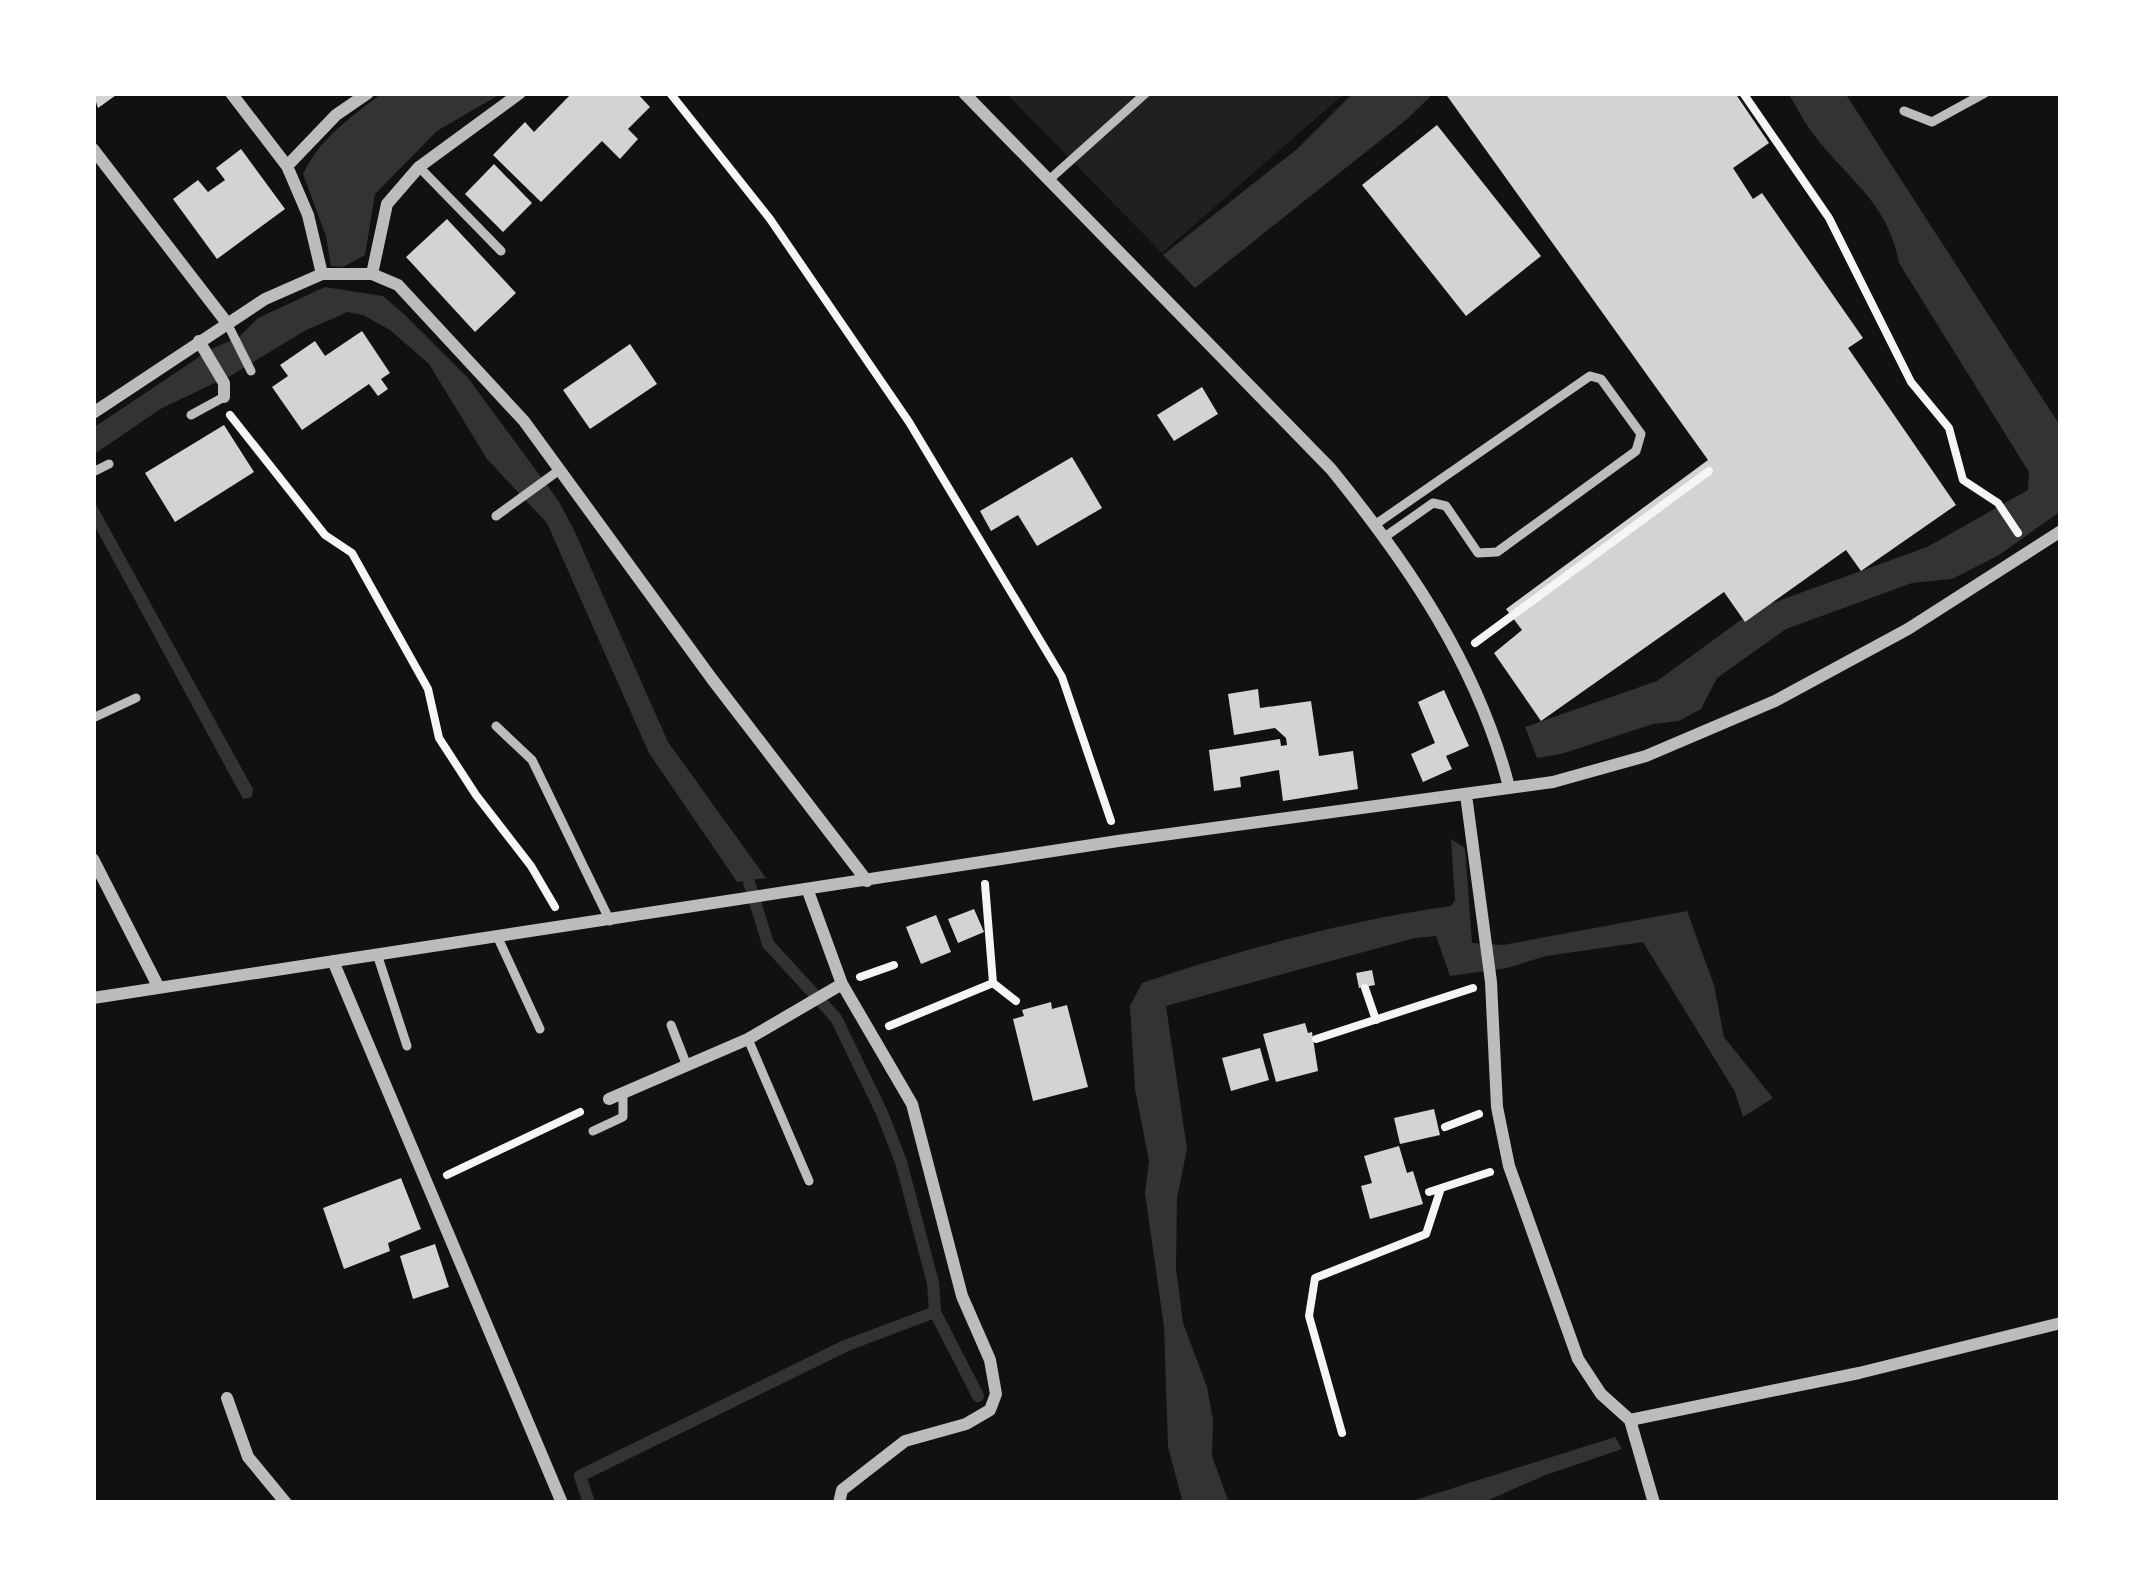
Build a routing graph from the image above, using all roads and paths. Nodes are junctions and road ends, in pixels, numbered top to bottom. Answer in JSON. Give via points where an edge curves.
{"nodes":[{"id":1,"x":231,"y":93,"type":"edge"},
{"id":2,"x":368,"y":93,"type":"edge"},
{"id":3,"x":520,"y":93,"type":"edge"},
{"id":4,"x":670,"y":93,"type":"edge"},
{"id":5,"x":964,"y":93,"type":"edge"},
{"id":6,"x":1146,"y":93,"type":"edge"},
{"id":7,"x":1743,"y":93,"type":"edge"},
{"id":8,"x":1984,"y":93,"type":"edge"},
{"id":9,"x":1904,"y":111,"type":"dead end"},
{"id":10,"x":93,"y":149,"type":"edge"},
{"id":11,"x":287,"y":166,"type":"junction"},
{"id":12,"x":419,"y":167,"type":"junction"},
{"id":13,"x":1050,"y":179,"type":"junction"},
{"id":14,"x":501,"y":251,"type":"dead end"},
{"id":15,"x":322,"y":274,"type":"junction"},
{"id":16,"x":372,"y":274,"type":"junction"},
{"id":17,"x":229,"y":328,"type":"junction"},
{"id":18,"x":203,"y":346,"type":"junction"},
{"id":19,"x":251,"y":371,"type":"dead end"},
{"id":20,"x":224,"y":390,"type":"junction"},
{"id":21,"x":93,"y":413,"type":"edge"},
{"id":22,"x":191,"y":415,"type":"dead end"},
{"id":23,"x":109,"y":464,"type":"dead end"},
{"id":24,"x":93,"y":468,"type":"edge"},
{"id":25,"x":1709,"y":471,"type":"dead end"},
{"id":26,"x":554,"y":474,"type":"junction"},
{"id":27,"x":496,"y":516,"type":"dead end"},
{"id":28,"x":1376,"y":524,"type":"junction"},
{"id":29,"x":2061,"y":531,"type":"edge"},
{"id":30,"x":1386,"y":536,"type":"junction"},
{"id":31,"x":2022,"y":541,"type":"dead end"},
{"id":32,"x":1460,"y":655,"type":"junction"},
{"id":33,"x":136,"y":698,"type":"dead end"},
{"id":34,"x":93,"y":718,"type":"edge"},
{"id":35,"x":496,"y":726,"type":"dead end"},
{"id":36,"x":1509,"y":787,"type":"junction"},
{"id":37,"x":1466,"y":795,"type":"junction"},
{"id":38,"x":1118,"y":841,"type":"junction"},
{"id":39,"x":93,"y":859,"type":"edge"},
{"id":40,"x":983,"y":865,"type":"junction"},
{"id":41,"x":867,"y":881,"type":"junction"},
{"id":42,"x":808,"y":891,"type":"junction"},
{"id":43,"x":610,"y":921,"type":"junction"},
{"id":44,"x":560,"y":925,"type":"junction"},
{"id":45,"x":498,"y":938,"type":"junction"},
{"id":46,"x":377,"y":954,"type":"junction"},
{"id":47,"x":333,"y":961,"type":"junction"},
{"id":48,"x":1491,"y":982,"type":"junction"},
{"id":49,"x":993,"y":983,"type":"junction"},
{"id":50,"x":158,"y":986,"type":"junction"},
{"id":51,"x":837,"y":987,"type":"junction"},
{"id":52,"x":1365,"y":988,"type":"dead end"},
{"id":53,"x":93,"y":998,"type":"edge"},
{"id":54,"x":1016,"y":1001,"type":"dead end"},
{"id":55,"x":1376,"y":1020,"type":"junction"},
{"id":56,"x":671,"y":1025,"type":"dead end"},
{"id":57,"x":540,"y":1029,"type":"dead end"},
{"id":58,"x":871,"y":1034,"type":"junction"},
{"id":59,"x":748,"y":1039,"type":"junction"},
{"id":60,"x":1316,"y":1040,"type":"dead end"},
{"id":61,"x":407,"y":1046,"type":"dead end"},
{"id":62,"x":687,"y":1066,"type":"junction"},
{"id":63,"x":623,"y":1094,"type":"junction"},
{"id":64,"x":609,"y":1099,"type":"joint"},
{"id":65,"x":593,"y":1131,"type":"dead end"},
{"id":66,"x":1508,"y":1166,"type":"junction"},
{"id":67,"x":809,"y":1181,"type":"dead end"},
{"id":68,"x":425,"y":1185,"type":"junction"},
{"id":69,"x":1441,"y":1188,"type":"junction"},
{"id":70,"x":1429,"y":1192,"type":"dead end"},
{"id":71,"x":2061,"y":1323,"type":"edge"},
{"id":72,"x":227,"y":1398,"type":"dead end"},
{"id":73,"x":1630,"y":1420,"type":"junction"},
{"id":74,"x":1342,"y":1433,"type":"dead end"},
{"id":75,"x":286,"y":1503,"type":"edge"},
{"id":76,"x":562,"y":1503,"type":"edge"},
{"id":77,"x":839,"y":1503,"type":"edge"},
{"id":78,"x":1654,"y":1503,"type":"edge"}],
"edges":[{"from":1,"to":11,"type":"street"},
{"from":2,"to":11,"type":"street"},
{"from":3,"to":12,"type":"street"},
{"from":4,"to":38,"type":"path","via":[[770,219],[909,422],[1061,677]]},
{"from":5,"to":13,"type":"street"},
{"from":6,"to":13,"type":"lane"},
{"from":7,"to":31,"type":"path","via":[[1829,218],[1911,382],[1949,428],[1964,480],[1998,503]]},
{"from":8,"to":9,"type":"lane","via":[[1932,122]]},
{"from":10,"to":17,"type":"street"},
{"from":11,"to":15,"type":"street"},
{"from":12,"to":14,"type":"lane"},
{"from":12,"to":16,"type":"street","via":[[387,204]]},
{"from":13,"to":28,"type":"street"},
{"from":15,"to":16,"type":"street"},
{"from":15,"to":17,"type":"street","via":[[265,299]]},
{"from":16,"to":26,"type":"street","via":[[423,308],[524,421]]},
{"from":17,"to":18,"type":"street"},
{"from":17,"to":19,"type":"lane"},
{"from":18,"to":20,"type":"street"},
{"from":18,"to":21,"type":"street"},
{"from":20,"to":22,"type":"lane"},
{"from":20,"to":44,"type":"path","via":[[225,408],[325,535],[352,553],[428,689],[439,738],[531,866]]},
{"from":23,"to":24,"type":"lane"},
{"from":25,"to":32,"type":"path"},
{"from":26,"to":27,"type":"lane"},
{"from":26,"to":41,"type":"street"},
{"from":28,"to":30,"type":"street"},
{"from":28,"to":30,"type":"lane","via":[[1590,376],[1601,379],[1641,434],[1636,452],[1497,552],[1478,554],[1446,506],[1433,502]]},
{"from":29,"to":36,"type":"street","via":[[1908,629],[1702,735],[1600,770]]},
{"from":30,"to":32,"type":"street"},
{"from":32,"to":36,"type":"street"},
{"from":33,"to":34,"type":"lane"},
{"from":35,"to":43,"type":"lane","via":[[532,760]]},
{"from":36,"to":37,"type":"street"},
{"from":37,"to":38,"type":"street"},
{"from":37,"to":48,"type":"street"},
{"from":38,"to":40,"type":"street"},
{"from":39,"to":50,"type":"street"},
{"from":40,"to":41,"type":"street"},
{"from":40,"to":49,"type":"path"},
{"from":41,"to":42,"type":"street"},
{"from":42,"to":43,"type":"street"},
{"from":42,"to":51,"type":"street"},
{"from":43,"to":44,"type":"street"},
{"from":44,"to":45,"type":"street"},
{"from":45,"to":46,"type":"street"},
{"from":45,"to":57,"type":"lane"},
{"from":46,"to":47,"type":"street"},
{"from":46,"to":61,"type":"lane"},
{"from":47,"to":50,"type":"street"},
{"from":47,"to":68,"type":"street"},
{"from":48,"to":55,"type":"path"},
{"from":48,"to":66,"type":"street"},
{"from":49,"to":54,"type":"path"},
{"from":49,"to":58,"type":"path"},
{"from":50,"to":53,"type":"street"},
{"from":51,"to":58,"type":"street"},
{"from":51,"to":59,"type":"street"},
{"from":52,"to":55,"type":"path"},
{"from":55,"to":60,"type":"path"},
{"from":56,"to":62,"type":"lane"},
{"from":58,"to":77,"type":"street","via":[[911,1104],[996,1394],[990,1410],[966,1424],[905,1441],[842,1490]]},
{"from":59,"to":62,"type":"street"},
{"from":59,"to":67,"type":"lane"},
{"from":62,"to":63,"type":"street"},
{"from":63,"to":64,"type":"street"},
{"from":63,"to":65,"type":"lane","via":[[623,1117]]},
{"from":64,"to":68,"type":"path"},
{"from":66,"to":69,"type":"path"},
{"from":66,"to":73,"type":"street","via":[[1578,1359]]},
{"from":68,"to":76,"type":"street"},
{"from":69,"to":70,"type":"path"},
{"from":69,"to":74,"type":"path","via":[[1426,1234],[1315,1278],[1309,1316]]},
{"from":71,"to":73,"type":"street"},
{"from":72,"to":75,"type":"street","via":[[248,1457]]},
{"from":73,"to":78,"type":"street"}]}
